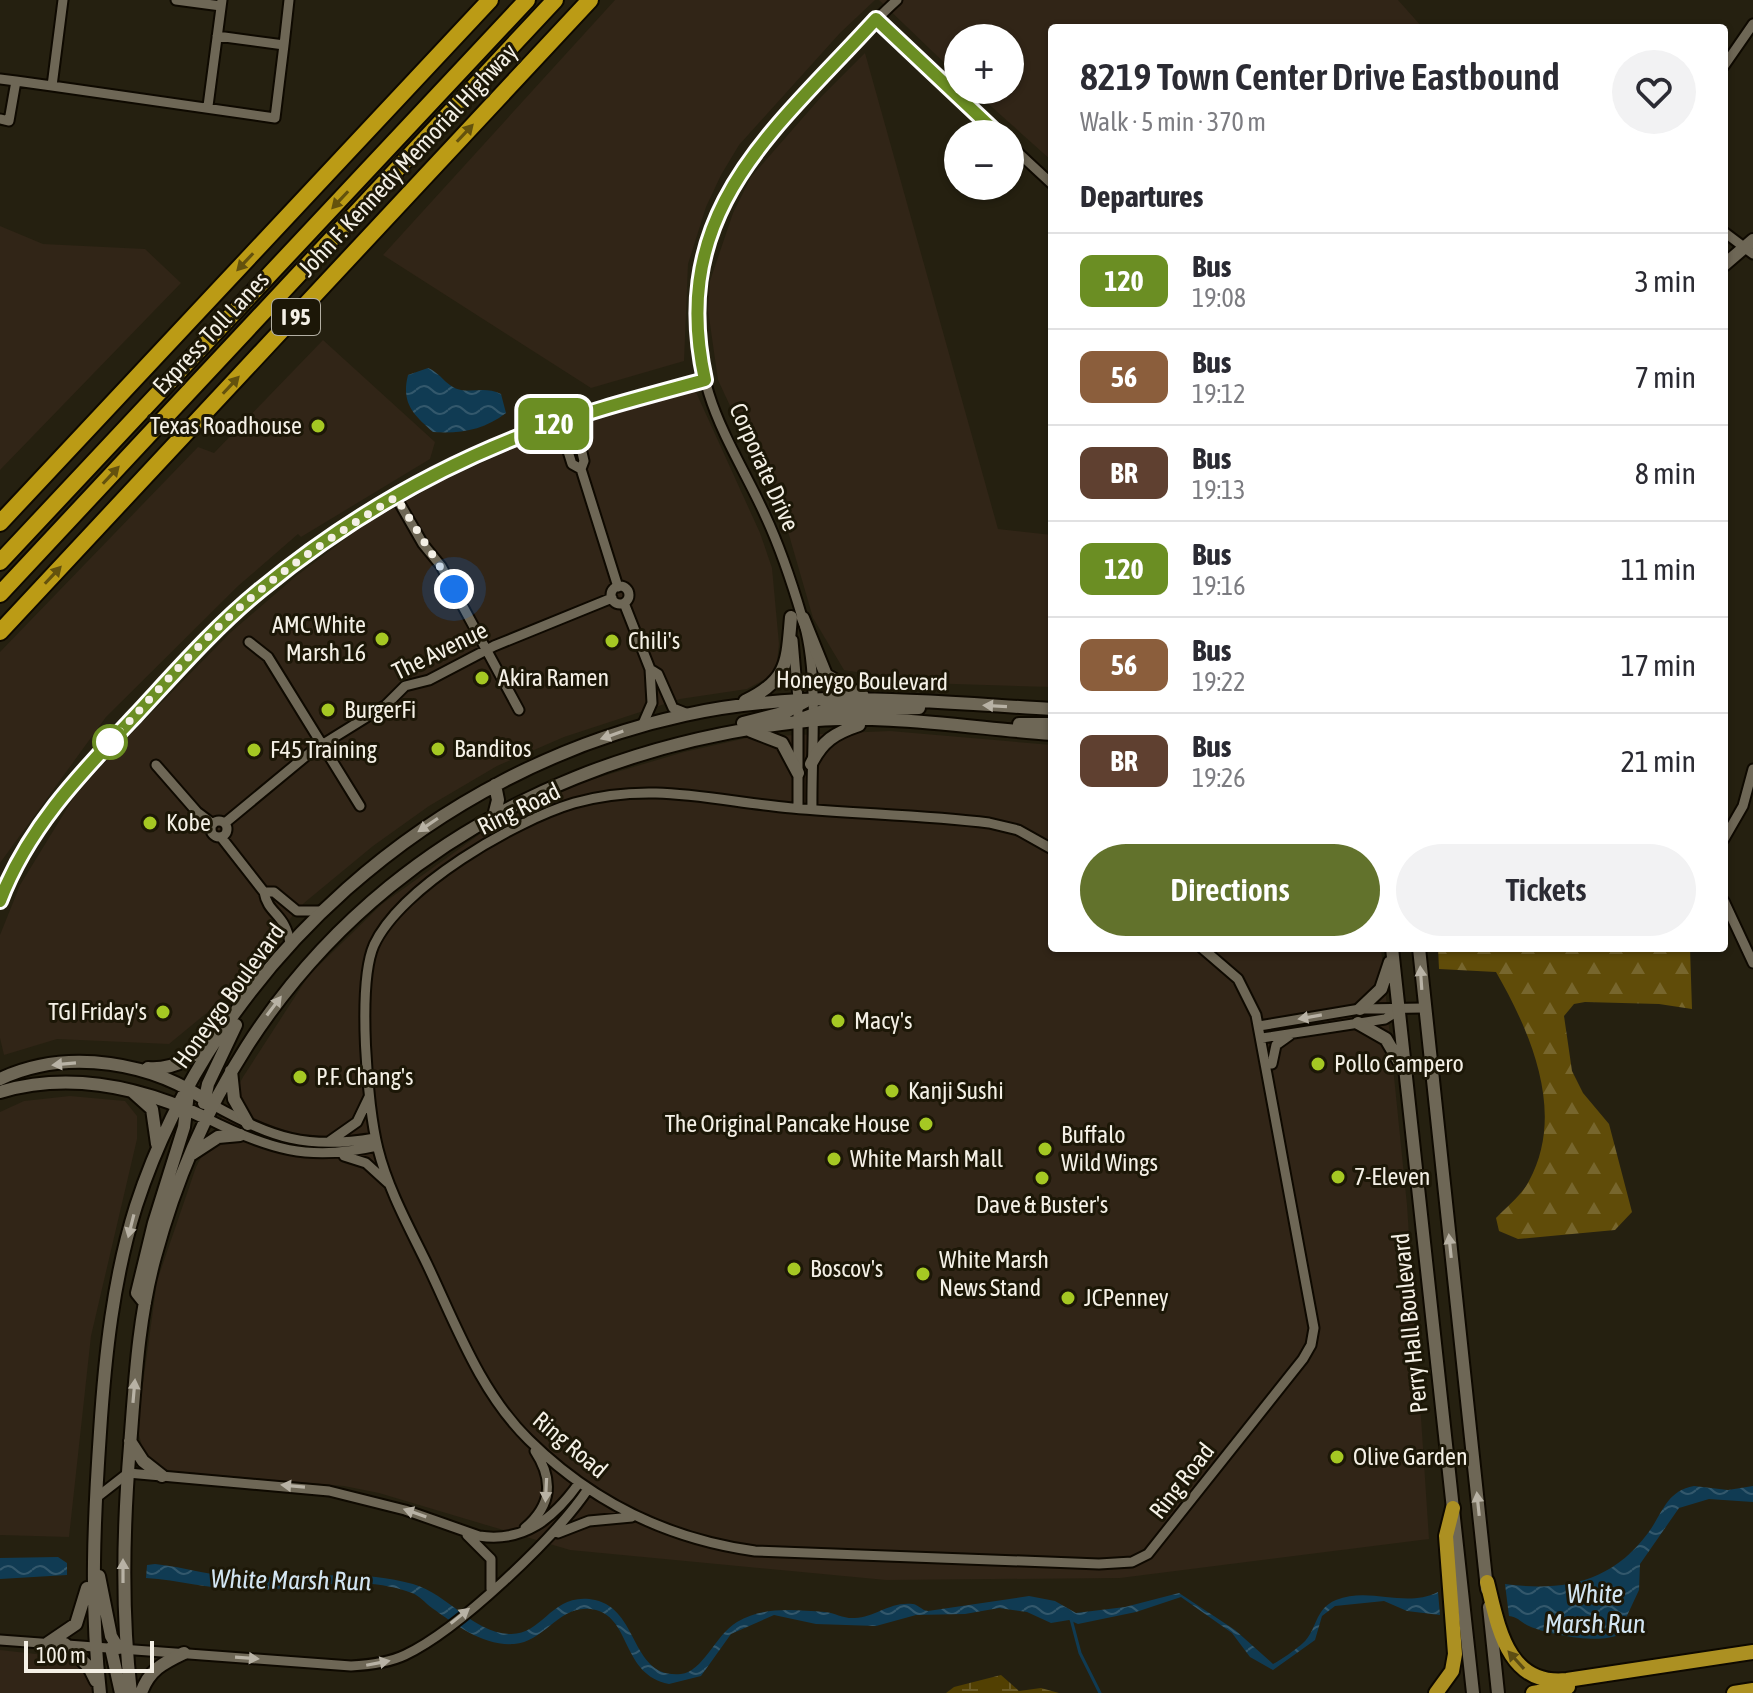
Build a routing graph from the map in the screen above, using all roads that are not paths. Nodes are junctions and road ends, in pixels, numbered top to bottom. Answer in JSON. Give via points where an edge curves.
{"nodes":[{"id":1,"x":63,"y":0,"type":"edge"},
{"id":2,"x":176,"y":0,"type":"edge"},
{"id":3,"x":289,"y":0,"type":"edge"},
{"id":4,"x":490,"y":0,"type":"edge"},
{"id":5,"x":527,"y":0,"type":"edge"},
{"id":6,"x":555,"y":0,"type":"edge"},
{"id":7,"x":590,"y":0,"type":"edge"},
{"id":8,"x":897,"y":0,"type":"edge"},
{"id":9,"x":221,"y":3,"type":"edge"},
{"id":10,"x":876,"y":19,"type":"junction"},
{"id":11,"x":1753,"y":24,"type":"edge"},
{"id":12,"x":217,"y":36,"type":"junction"},
{"id":13,"x":284,"y":45,"type":"junction"},
{"id":14,"x":1728,"y":60,"type":"edge"},
{"id":15,"x":0,"y":79,"type":"edge"},
{"id":16,"x":16,"y":81,"type":"junction"},
{"id":17,"x":52,"y":86,"type":"junction"},
{"id":18,"x":208,"y":106,"type":"junction"},
{"id":19,"x":0,"y":119,"type":"edge"},
{"id":20,"x":983,"y":120,"type":"edge"},
{"id":21,"x":1024,"y":158,"type":"edge"},
{"id":22,"x":1048,"y":180,"type":"edge"},
{"id":23,"x":1728,"y":234,"type":"edge"},
{"id":24,"x":1750,"y":247,"type":"edge"},
{"id":25,"x":1728,"y":262,"type":"edge"},
{"id":26,"x":705,"y":380,"type":"junction"},
{"id":27,"x":574,"y":418,"type":"junction"},
{"id":28,"x":559,"y":423,"type":"junction"},
{"id":29,"x":581,"y":469,"type":"junction"},
{"id":30,"x":396,"y":497,"type":"junction"},
{"id":31,"x":0,"y":523,"type":"edge"},
{"id":32,"x":0,"y":562,"type":"edge"},
{"id":33,"x":618,"y":587,"type":"junction"},
{"id":34,"x":0,"y":594,"type":"edge"},
{"id":35,"x":612,"y":598,"type":"junction"},
{"id":36,"x":624,"y":603,"type":"junction"},
{"id":37,"x":797,"y":618,"type":"junction"},
{"id":38,"x":0,"y":632,"type":"edge"},
{"id":39,"x":249,"y":642,"type":"dead end"},
{"id":40,"x":486,"y":650,"type":"junction"},
{"id":41,"x":650,"y":669,"type":"junction"},
{"id":42,"x":869,"y":699,"type":"junction"},
{"id":43,"x":802,"y":701,"type":"junction"},
{"id":44,"x":938,"y":703,"type":"junction"},
{"id":45,"x":734,"y":707,"type":"junction"},
{"id":46,"x":1048,"y":709,"type":"edge"},
{"id":47,"x":519,"y":710,"type":"dead end"},
{"id":48,"x":688,"y":714,"type":"junction"},
{"id":49,"x":807,"y":719,"type":"junction"},
{"id":50,"x":871,"y":722,"type":"junction"},
{"id":51,"x":1048,"y":724,"type":"edge"},
{"id":52,"x":935,"y":725,"type":"junction"},
{"id":53,"x":642,"y":726,"type":"junction"},
{"id":54,"x":744,"y":730,"type":"junction"},
{"id":55,"x":1048,"y":734,"type":"edge"},
{"id":56,"x":679,"y":743,"type":"junction"},
{"id":57,"x":322,"y":744,"type":"junction"},
{"id":58,"x":811,"y":764,"type":"junction"},
{"id":59,"x":156,"y":765,"type":"dead end"},
{"id":60,"x":1753,"y":769,"type":"edge"},
{"id":61,"x":798,"y":773,"type":"junction"},
{"id":62,"x":495,"y":785,"type":"junction"},
{"id":63,"x":360,"y":806,"type":"dead end"},
{"id":64,"x":798,"y":808,"type":"junction"},
{"id":65,"x":812,"y":809,"type":"junction"},
{"id":66,"x":494,"y":816,"type":"junction"},
{"id":67,"x":225,"y":823,"type":"junction"},
{"id":68,"x":213,"y":824,"type":"junction"},
{"id":69,"x":1728,"y":832,"type":"edge"},
{"id":70,"x":221,"y":837,"type":"junction"},
{"id":71,"x":1048,"y":847,"type":"edge"},
{"id":72,"x":264,"y":892,"type":"junction"},
{"id":73,"x":0,"y":901,"type":"edge"},
{"id":74,"x":1728,"y":910,"type":"edge"},
{"id":75,"x":323,"y":911,"type":"junction"},
{"id":76,"x":290,"y":944,"type":"junction"},
{"id":77,"x":1206,"y":952,"type":"edge"},
{"id":78,"x":1392,"y":952,"type":"edge"},
{"id":79,"x":1419,"y":952,"type":"edge"},
{"id":80,"x":1753,"y":963,"type":"edge"},
{"id":81,"x":243,"y":1006,"type":"junction"},
{"id":82,"x":1423,"y":1008,"type":"junction"},
{"id":83,"x":1398,"y":1011,"type":"junction"},
{"id":84,"x":1359,"y":1016,"type":"junction"},
{"id":85,"x":232,"y":1020,"type":"junction"},
{"id":86,"x":1259,"y":1026,"type":"junction"},
{"id":87,"x":1295,"y":1032,"type":"junction"},
{"id":88,"x":1262,"y":1038,"type":"junction"},
{"id":89,"x":131,"y":1067,"type":"junction"},
{"id":90,"x":231,"y":1071,"type":"junction"},
{"id":91,"x":1405,"y":1073,"type":"junction"},
{"id":92,"x":0,"y":1079,"type":"edge"},
{"id":93,"x":1271,"y":1079,"type":"junction"},
{"id":94,"x":127,"y":1088,"type":"junction"},
{"id":95,"x":188,"y":1089,"type":"junction"},
{"id":96,"x":0,"y":1092,"type":"edge"},
{"id":97,"x":371,"y":1094,"type":"junction"},
{"id":98,"x":208,"y":1101,"type":"junction"},
{"id":99,"x":184,"y":1107,"type":"junction"},
{"id":100,"x":206,"y":1118,"type":"junction"},
{"id":101,"x":244,"y":1129,"type":"junction"},
{"id":102,"x":376,"y":1142,"type":"junction"},
{"id":103,"x":322,"y":1145,"type":"junction"},
{"id":104,"x":157,"y":1153,"type":"junction"},
{"id":105,"x":337,"y":1154,"type":"junction"},
{"id":106,"x":189,"y":1156,"type":"junction"},
{"id":107,"x":390,"y":1185,"type":"junction"},
{"id":108,"x":145,"y":1303,"type":"junction"},
{"id":109,"x":526,"y":1438,"type":"junction"},
{"id":110,"x":130,"y":1441,"type":"junction"},
{"id":111,"x":128,"y":1473,"type":"junction"},
{"id":112,"x":162,"y":1476,"type":"junction"},
{"id":113,"x":583,"y":1486,"type":"junction"},
{"id":114,"x":95,"y":1498,"type":"junction"},
{"id":115,"x":1453,"y":1508,"type":"junction"},
{"id":116,"x":637,"y":1517,"type":"junction"},
{"id":117,"x":94,"y":1518,"type":"junction"},
{"id":118,"x":460,"y":1530,"type":"junction"},
{"id":119,"x":516,"y":1535,"type":"junction"},
{"id":120,"x":551,"y":1537,"type":"junction"},
{"id":121,"x":94,"y":1545,"type":"junction"},
{"id":122,"x":1487,"y":1582,"type":"junction"},
{"id":123,"x":491,"y":1589,"type":"junction"},
{"id":124,"x":0,"y":1640,"type":"edge"},
{"id":125,"x":48,"y":1643,"type":"junction"},
{"id":126,"x":65,"y":1644,"type":"junction"},
{"id":127,"x":95,"y":1646,"type":"junction"},
{"id":128,"x":118,"y":1648,"type":"junction"},
{"id":129,"x":184,"y":1653,"type":"junction"},
{"id":130,"x":1753,"y":1654,"type":"edge"},
{"id":131,"x":1753,"y":1690,"type":"edge"},
{"id":132,"x":100,"y":1691,"type":"edge"},
{"id":133,"x":121,"y":1693,"type":"edge"},
{"id":134,"x":131,"y":1693,"type":"edge"},
{"id":135,"x":141,"y":1693,"type":"edge"},
{"id":136,"x":1436,"y":1693,"type":"edge"},
{"id":137,"x":1473,"y":1693,"type":"edge"},
{"id":138,"x":1498,"y":1693,"type":"edge"},
{"id":139,"x":1533,"y":1693,"type":"edge"},
{"id":140,"x":1734,"y":1693,"type":"edge"}],
"edges":[{"from":1,"to":17,"type":"street"},
{"from":2,"to":9,"type":"street"},
{"from":3,"to":13,"type":"street"},
{"from":4,"to":31,"type":"highway","name":"John F. Kennedy Memorial Highway","one_way":true},
{"from":5,"to":32,"type":"highway","name":"Express Toll Lanes","one_way":true},
{"from":34,"to":6,"type":"highway","name":"Express Toll Lanes","one_way":true},
{"from":38,"to":7,"type":"highway","name":"John F. Kennedy Memorial Highway","number":"I 95","one_way":true},
{"from":8,"to":10,"type":"street","name":"Corporate Drive"},
{"from":9,"to":12,"type":"street"},
{"from":10,"to":20,"type":"street"},
{"from":10,"to":26,"type":"street","name":"Corporate Drive","via":[[754,153],[726,196],[704,253],[698,290],[697,338]]},
{"from":11,"to":14,"type":"street"},
{"from":12,"to":13,"type":"street"},
{"from":12,"to":18,"type":"street"},
{"from":13,"to":18,"type":"street","via":[[275,118]]},
{"from":15,"to":16,"type":"street"},
{"from":16,"to":17,"type":"street"},
{"from":16,"to":19,"type":"street","via":[[9,121]]},
{"from":17,"to":18,"type":"street"},
{"from":21,"to":22,"type":"street"},
{"from":23,"to":24,"type":"street"},
{"from":24,"to":25,"type":"main road"},
{"from":26,"to":27,"type":"street"},
{"from":26,"to":37,"type":"street","name":"Corporate Drive","via":[[767,518]]},
{"from":27,"to":28,"type":"street"},
{"from":27,"to":29,"type":"street","via":[[584,461]]},
{"from":28,"to":29,"type":"street","via":[[572,464]]},
{"from":28,"to":30,"type":"street","via":[[459,463]]},
{"from":29,"to":33,"type":"street"},
{"from":30,"to":40,"type":"street"},
{"from":30,"to":73,"type":"street","via":[[292,565],[210,636],[66,790],[28,845]]},
{"from":33,"to":35,"type":"street"},
{"from":33,"to":36,"type":"street","via":[[628,591]]},
{"from":35,"to":36,"type":"street"},
{"from":35,"to":40,"type":"street","name":"The Avenue"},
{"from":36,"to":41,"type":"street"},
{"from":37,"to":42,"type":"main road","via":[[826,675]]},
{"from":37,"to":43,"type":"street","name":"Corporate Drive"},
{"from":37,"to":43,"type":"street","name":"Corporate Drive"},
{"from":37,"to":45,"type":"main road","via":[[775,684]]},
{"from":39,"to":57,"type":"street","via":[[268,657]]},
{"from":40,"to":47,"type":"street"},
{"from":40,"to":57,"type":"street","name":"The Avenue","via":[[436,677],[405,686],[386,705]]},
{"from":41,"to":48,"type":"street","via":[[658,674],[673,708]]},
{"from":41,"to":53,"type":"street","via":[[652,703]]},
{"from":42,"to":43,"type":"main road","name":"Honeygo Boulevard"},
{"from":42,"to":44,"type":"main road","name":"Honeygo Boulevard"},
{"from":43,"to":45,"type":"main road","name":"Honeygo Boulevard"},
{"from":43,"to":49,"type":"street"},
{"from":43,"to":49,"type":"street","name":"Corporate Drive"},
{"from":43,"to":56,"type":"main road"},
{"from":46,"to":44,"type":"main road","name":"Honeygo Boulevard","one_way":true},
{"from":44,"to":49,"type":"main road"},
{"from":45,"to":48,"type":"main road","name":"Honeygo Boulevard"},
{"from":48,"to":53,"type":"main road","name":"Honeygo Boulevard"},
{"from":49,"to":50,"type":"main road","name":"Honeygo Boulevard"},
{"from":49,"to":54,"type":"main road","name":"Honeygo Boulevard"},
{"from":49,"to":58,"type":"street"},
{"from":49,"to":61,"type":"street"},
{"from":50,"to":52,"type":"main road","name":"Honeygo Boulevard"},
{"from":50,"to":58,"type":"main road","via":[[835,734]]},
{"from":51,"to":52,"type":"main road"},
{"from":52,"to":55,"type":"main road","name":"Honeygo Boulevard"},
{"from":53,"to":62,"type":"main road","name":"Honeygo Boulevard","one_way":true,"via":[[551,757]]},
{"from":54,"to":56,"type":"main road","name":"Honeygo Boulevard"},
{"from":54,"to":61,"type":"main road","via":[[782,743]]},
{"from":56,"to":66,"type":"main road","name":"Honeygo Boulevard","via":[[586,771]]},
{"from":57,"to":63,"type":"street"},
{"from":57,"to":67,"type":"street","name":"The Avenue"},
{"from":58,"to":65,"type":"street"},
{"from":59,"to":68,"type":"street"},
{"from":60,"to":69,"type":"street","via":[[1743,806]]},
{"from":61,"to":64,"type":"street"},
{"from":62,"to":66,"type":"main road"},
{"from":62,"to":75,"type":"main road","name":"Honeygo Boulevard","one_way":true,"via":[[427,825]]},
{"from":64,"to":65,"type":"street","name":"Ring Road"},
{"from":64,"to":97,"type":"street","name":"Ring Road","via":[[674,791],[616,795],[546,813],[456,866],[401,907],[373,949],[365,989]]},
{"from":65,"to":71,"type":"street","name":"Ring Road","via":[[999,824]]},
{"from":90,"to":66,"type":"main road","name":"Honeygo Boulevard","one_way":true,"via":[[274,1006],[332,939],[418,864]]},
{"from":67,"to":68,"type":"street"},
{"from":67,"to":70,"type":"street","via":[[227,831]]},
{"from":68,"to":70,"type":"street","via":[[212,833]]},
{"from":70,"to":72,"type":"street"},
{"from":72,"to":75,"type":"street","via":[[274,892],[297,911]]},
{"from":72,"to":76,"type":"street","via":[[266,902],[288,925]]},
{"from":74,"to":80,"type":"street"},
{"from":75,"to":76,"type":"main road","name":"Honeygo Boulevard"},
{"from":76,"to":81,"type":"main road","name":"Honeygo Boulevard"},
{"from":77,"to":86,"type":"street","name":"Ring Road","via":[[1243,985]]},
{"from":78,"to":83,"type":"main road","name":"Perry Hall Boulevard"},
{"from":78,"to":84,"type":"main road","via":[[1381,989]]},
{"from":82,"to":79,"type":"main road","name":"Perry Hall Boulevard","one_way":true},
{"from":81,"to":85,"type":"main road","name":"Honeygo Boulevard"},
{"from":81,"to":98,"type":"main road"},
{"from":82,"to":83,"type":"street"},
{"from":122,"to":82,"type":"main road","name":"Perry Hall Boulevard","one_way":true},
{"from":83,"to":84,"type":"street","via":[[1383,1007]]},
{"from":83,"to":91,"type":"main road","name":"Perry Hall Boulevard"},
{"from":84,"to":86,"type":"street","one_way":true},
{"from":84,"to":87,"type":"street"},
{"from":84,"to":91,"type":"main road","via":[[1386,1039]]},
{"from":85,"to":89,"type":"main road","via":[[182,1063],[163,1069]]},
{"from":85,"to":95,"type":"main road","name":"Honeygo Boulevard"},
{"from":86,"to":88,"type":"street","name":"Ring Road"},
{"from":87,"to":88,"type":"street"},
{"from":87,"to":93,"type":"street","via":[[1272,1051]]},
{"from":88,"to":93,"type":"street","name":"Ring Road"},
{"from":89,"to":92,"type":"main road","one_way":true,"via":[[41,1066]]},
{"from":89,"to":95,"type":"main road"},
{"from":90,"to":98,"type":"main road","name":"Honeygo Boulevard"},
{"from":90,"to":101,"type":"main road"},
{"from":91,"to":115,"type":"main road","name":"Perry Hall Boulevard"},
{"from":93,"to":116,"type":"street","name":"Ring Road","via":[[1311,1306],[1311,1345],[1148,1554],[1132,1562],[1099,1564],[755,1551],[694,1538]]},
{"from":94,"to":96,"type":"main road","via":[[51,1084]]},
{"from":94,"to":99,"type":"main road"},
{"from":94,"to":104,"type":"main road","via":[[152,1109]]},
{"from":95,"to":98,"type":"main road"},
{"from":95,"to":99,"type":"main road","name":"Honeygo Boulevard"},
{"from":97,"to":102,"type":"street","name":"Ring Road"},
{"from":97,"to":103,"type":"street","via":[[349,1131]]},
{"from":98,"to":100,"type":"main road","name":"Honeygo Boulevard"},
{"from":98,"to":101,"type":"street"},
{"from":99,"to":100,"type":"main road"},
{"from":99,"to":104,"type":"main road","name":"Honeygo Boulevard"},
{"from":99,"to":108,"type":"main road","via":[[144,1257],[137,1293]]},
{"from":100,"to":101,"type":"street"},
{"from":100,"to":106,"type":"main road","name":"Honeygo Boulevard"},
{"from":101,"to":103,"type":"street"},
{"from":101,"to":105,"type":"street","via":[[284,1150]]},
{"from":101,"to":106,"type":"main road","via":[[210,1140]]},
{"from":102,"to":103,"type":"street"},
{"from":102,"to":105,"type":"street"},
{"from":102,"to":107,"type":"street","name":"Ring Road"},
{"from":104,"to":114,"type":"main road","name":"Honeygo Boulevard","one_way":true,"via":[[135,1209],[117,1281]]},
{"from":105,"to":107,"type":"street","via":[[366,1163]]},
{"from":106,"to":108,"type":"main road","name":"Honeygo Boulevard"},
{"from":107,"to":109,"type":"street","name":"Ring Road","via":[[474,1363]]},
{"from":110,"to":108,"type":"main road","name":"Honeygo Boulevard","one_way":true},
{"from":109,"to":113,"type":"street","name":"Ring Road"},
{"from":109,"to":119,"type":"street","one_way":true,"via":[[546,1470],[548,1497],[535,1520]]},
{"from":110,"to":111,"type":"main road","name":"Honeygo Boulevard"},
{"from":110,"to":112,"type":"main road"},
{"from":111,"to":112,"type":"street"},
{"from":111,"to":114,"type":"street"},
{"from":128,"to":111,"type":"main road","name":"Honeygo Boulevard","one_way":true},
{"from":118,"to":112,"type":"street","one_way":true,"via":[[338,1492]]},
{"from":113,"to":116,"type":"street","name":"Ring Road"},
{"from":113,"to":119,"type":"street","via":[[549,1519]]},
{"from":113,"to":120,"type":"street"},
{"from":114,"to":117,"type":"main road","name":"Honeygo Boulevard"},
{"from":115,"to":136,"type":"highway","via":[[1446,1536],[1455,1661]]},
{"from":115,"to":137,"type":"main road","name":"Perry Hall Boulevard"},
{"from":116,"to":120,"type":"street","via":[[589,1521]]},
{"from":117,"to":121,"type":"main road","name":"Honeygo Boulevard"},
{"from":117,"to":125,"type":"main road","via":[[82,1614],[66,1633]]},
{"from":118,"to":119,"type":"street","via":[[486,1537]]},
{"from":118,"to":123,"type":"street","via":[[491,1559]]},
{"from":120,"to":123,"type":"street"},
{"from":121,"to":127,"type":"main road","name":"Honeygo Boulevard"},
{"from":121,"to":128,"type":"main road","via":[[111,1636]]},
{"from":130,"to":122,"type":"highway","one_way":true,"via":[[1567,1680],[1541,1678],[1508,1653]]},
{"from":122,"to":138,"type":"main road","name":"Perry Hall Boulevard"},
{"from":129,"to":123,"type":"street","one_way":true,"via":[[363,1665],[407,1654]]},
{"from":124,"to":125,"type":"street"},
{"from":125,"to":126,"type":"street"},
{"from":126,"to":127,"type":"street"},
{"from":126,"to":132,"type":"main road","via":[[89,1667]]},
{"from":127,"to":128,"type":"street"},
{"from":127,"to":132,"type":"main road","name":"Honeygo Boulevard"},
{"from":128,"to":129,"type":"street"},
{"from":128,"to":133,"type":"main road"},
{"from":128,"to":134,"type":"main road","name":"Honeygo Boulevard"},
{"from":129,"to":135,"type":"main road","via":[[157,1666]]},
{"from":130,"to":139,"type":"highway"},
{"from":131,"to":140,"type":"highway"}]}
